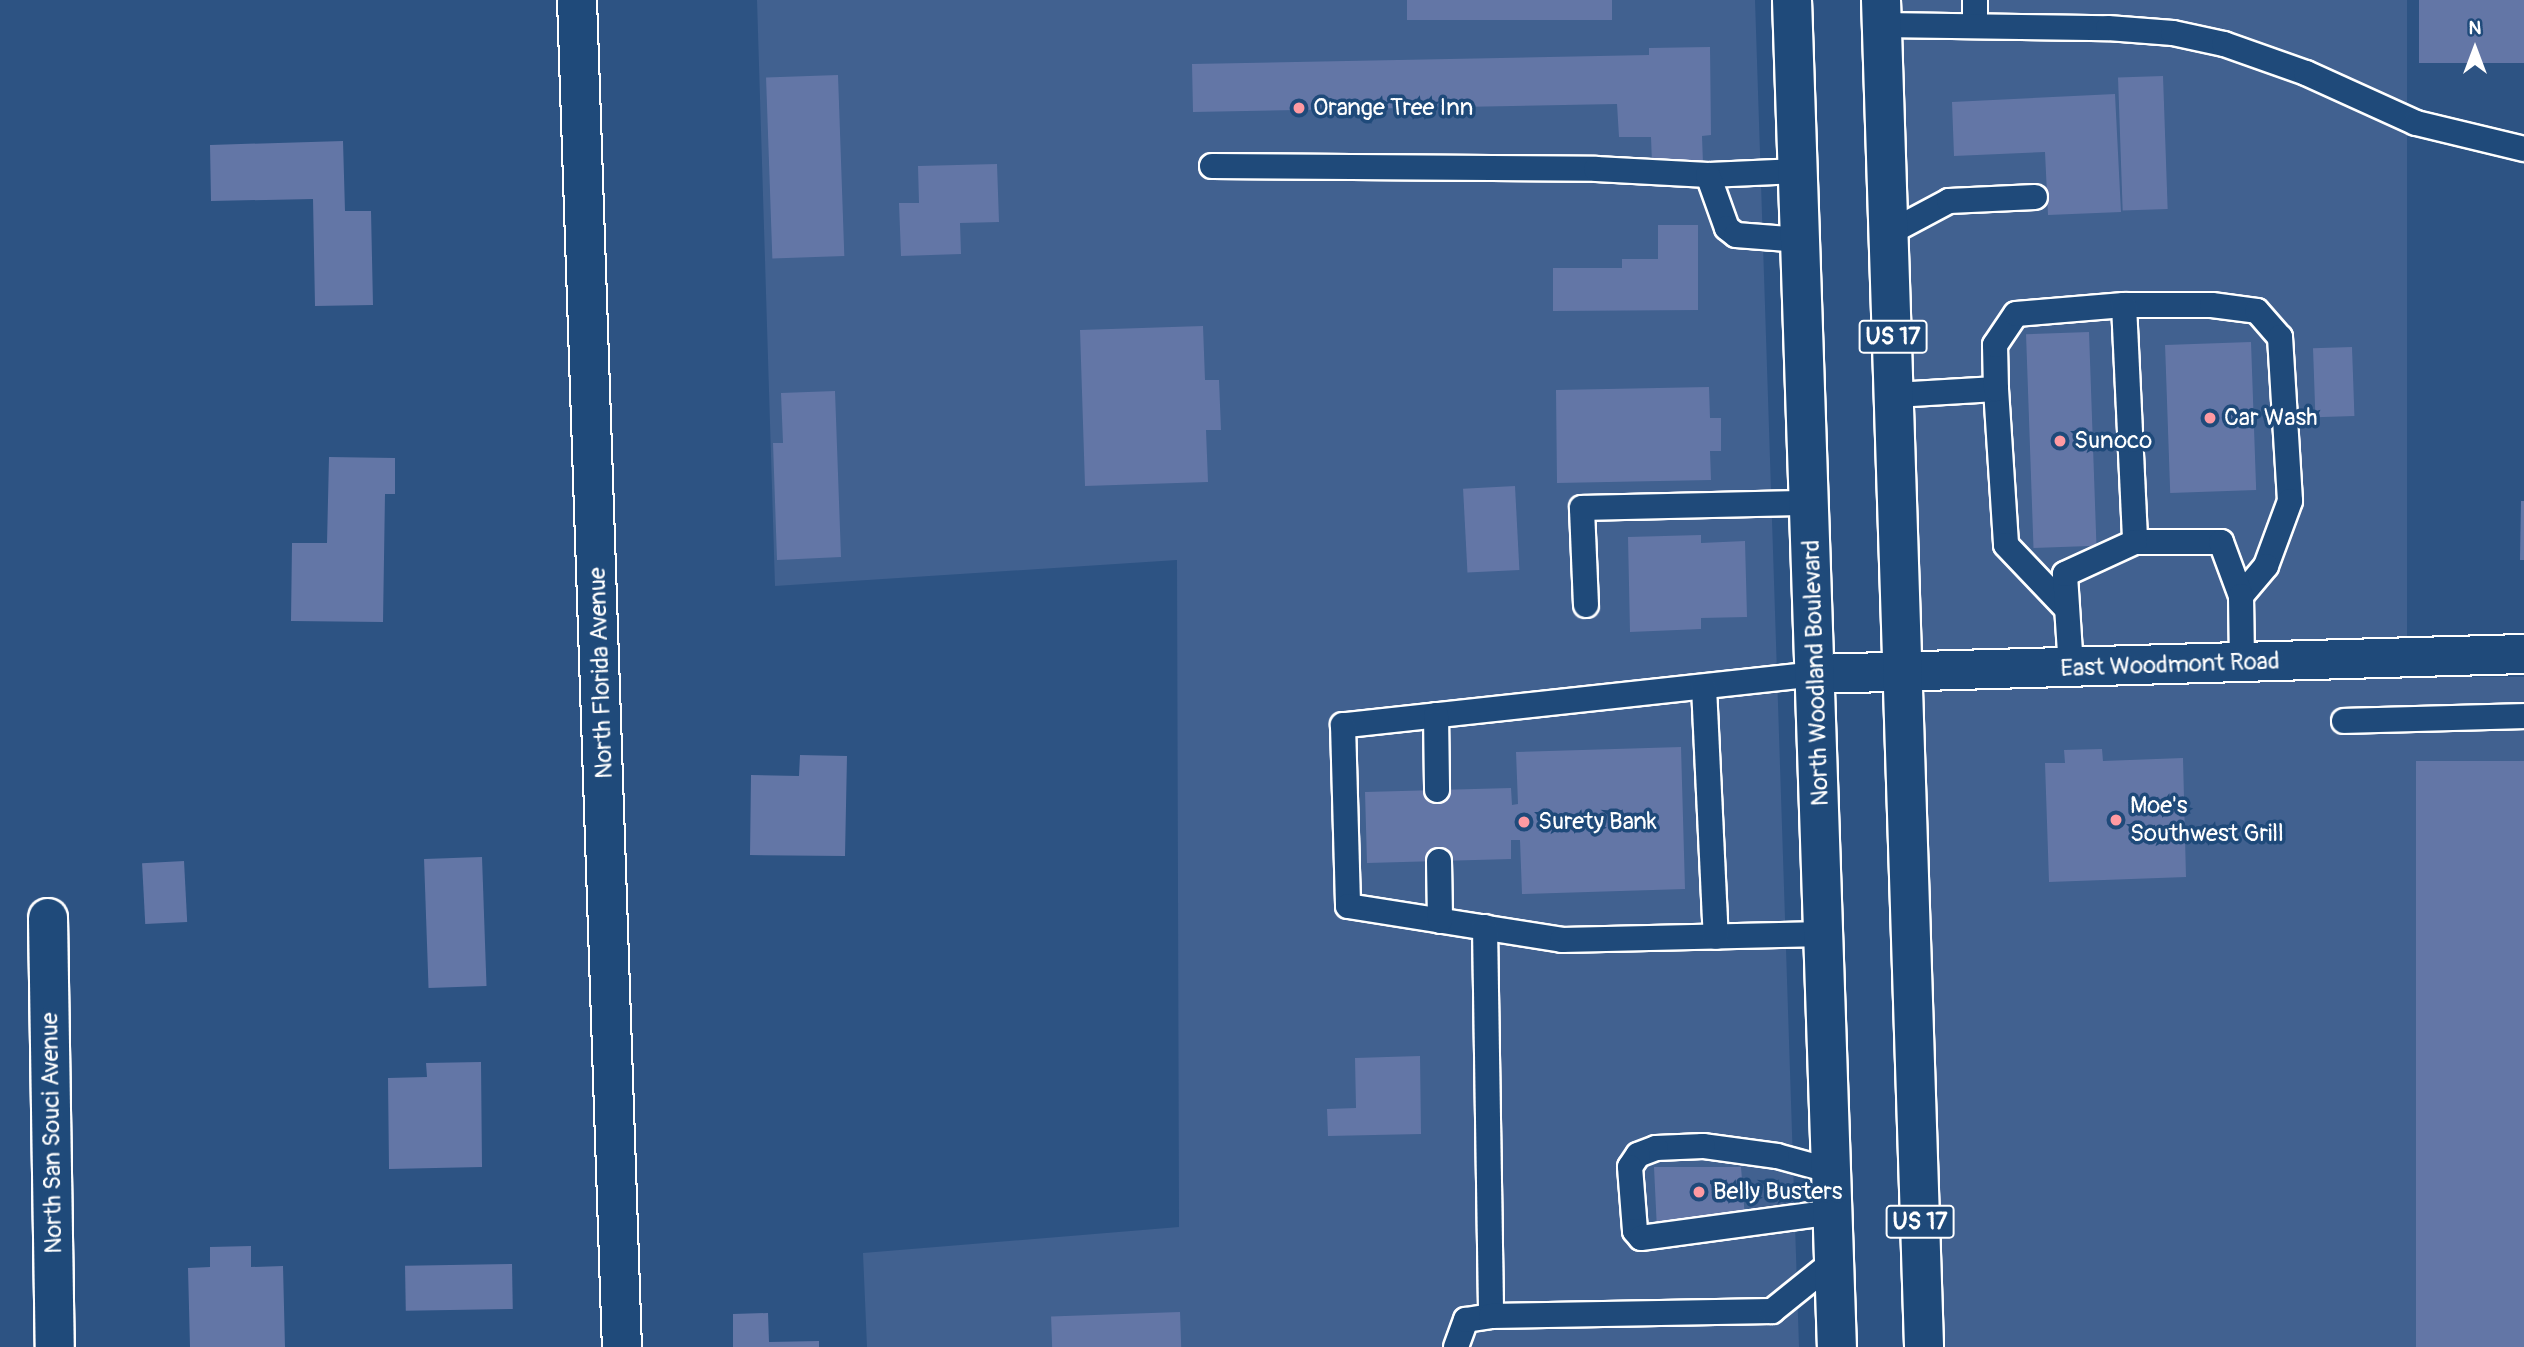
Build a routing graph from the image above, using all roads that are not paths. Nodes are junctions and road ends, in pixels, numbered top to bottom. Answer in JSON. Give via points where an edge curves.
{"nodes":[{"id":1,"x":577,"y":0,"type":"edge"},
{"id":2,"x":1792,"y":0,"type":"edge"},
{"id":3,"x":1975,"y":0,"type":"edge"},
{"id":4,"x":1881,"y":13,"type":"edge"},
{"id":5,"x":1975,"y":26,"type":"junction"},
{"id":6,"x":2524,"y":149,"type":"edge"},
{"id":7,"x":1212,"y":166,"type":"dead end"},
{"id":8,"x":1798,"y":171,"type":"junction"},
{"id":9,"x":1709,"y":175,"type":"junction"},
{"id":10,"x":2035,"y":197,"type":"dead end"},
{"id":11,"x":1889,"y":233,"type":"junction"},
{"id":12,"x":1801,"y":240,"type":"junction"},
{"id":13,"x":2124,"y":305,"type":"junction"},
{"id":14,"x":1996,"y":389,"type":"junction"},
{"id":15,"x":1895,"y":396,"type":"junction"},
{"id":16,"x":1810,"y":503,"type":"junction"},
{"id":17,"x":2135,"y":542,"type":"junction"},
{"id":18,"x":2241,"y":596,"type":"junction"},
{"id":19,"x":1586,"y":605,"type":"dead end"},
{"id":20,"x":2067,"y":609,"type":"junction"},
{"id":21,"x":2524,"y":654,"type":"edge"},
{"id":22,"x":2242,"y":661,"type":"junction"},
{"id":23,"x":2071,"y":668,"type":"junction"},
{"id":24,"x":1816,"y":674,"type":"junction"},
{"id":25,"x":1903,"y":674,"type":"junction"},
{"id":26,"x":1704,"y":687,"type":"junction"},
{"id":27,"x":1436,"y":715,"type":"junction"},
{"id":28,"x":2524,"y":716,"type":"edge"},
{"id":29,"x":2344,"y":721,"type":"dead end"},
{"id":30,"x":1437,"y":790,"type":"dead end"},
{"id":31,"x":1438,"y":861,"type":"dead end"},
{"id":32,"x":48,"y":918,"type":"dead end"},
{"id":33,"x":1440,"y":921,"type":"junction"},
{"id":34,"x":1485,"y":927,"type":"junction"},
{"id":35,"x":1824,"y":934,"type":"junction"},
{"id":36,"x":1716,"y":937,"type":"junction"},
{"id":37,"x":1832,"y":1171,"type":"junction"},
{"id":38,"x":1833,"y":1212,"type":"junction"},
{"id":39,"x":1834,"y":1261,"type":"junction"},
{"id":40,"x":1491,"y":1316,"type":"junction"},
{"id":41,"x":55,"y":1347,"type":"edge"},
{"id":42,"x":622,"y":1347,"type":"edge"},
{"id":43,"x":1456,"y":1347,"type":"edge"},
{"id":44,"x":1837,"y":1347,"type":"edge"},
{"id":45,"x":1924,"y":1347,"type":"edge"}],
"edges":[{"from":1,"to":42,"type":"main road","name":"North Florida Avenue"},
{"from":2,"to":8,"type":"main road","name":"North Woodland Boulevard"},
{"from":3,"to":5,"type":"lane"},
{"from":4,"to":5,"type":"lane"},
{"from":4,"to":11,"type":"main road","number":"US 17"},
{"from":5,"to":6,"type":"lane","via":[[2108,28],[2173,33],[2224,44],[2306,73],[2416,123]]},
{"from":7,"to":9,"type":"lane","via":[[1596,169]]},
{"from":8,"to":9,"type":"lane"},
{"from":8,"to":12,"type":"main road","name":"North Woodland Boulevard"},
{"from":9,"to":12,"type":"lane","via":[[1727,228],[1736,236]]},
{"from":10,"to":11,"type":"lane","via":[[1949,201]]},
{"from":11,"to":15,"type":"main road","number":"US 17"},
{"from":12,"to":16,"type":"main road","name":"North Woodland Boulevard"},
{"from":13,"to":14,"type":"lane","via":[[2016,314],[1995,345]]},
{"from":13,"to":17,"type":"lane"},
{"from":13,"to":18,"type":"lane","via":[[2212,305],[2257,312],[2280,337],[2290,501],[2266,566]]},
{"from":14,"to":15,"type":"lane"},
{"from":14,"to":20,"type":"lane","via":[[2006,545]]},
{"from":15,"to":25,"type":"main road","number":"US 17"},
{"from":16,"to":19,"type":"lane","via":[[1582,508]]},
{"from":16,"to":24,"type":"main road","name":"North Woodland Boulevard"},
{"from":17,"to":18,"type":"lane","via":[[2221,542]]},
{"from":17,"to":20,"type":"lane","via":[[2065,574]]},
{"from":18,"to":22,"type":"lane"},
{"from":20,"to":23,"type":"lane"},
{"from":21,"to":22,"type":"main road","name":"East Woodmont Road"},
{"from":22,"to":23,"type":"main road","name":"East Woodmont Road"},
{"from":23,"to":25,"type":"main road","name":"East Woodmont Road"},
{"from":24,"to":25,"type":"main road","name":"East Woodmont Road"},
{"from":24,"to":26,"type":"lane"},
{"from":24,"to":35,"type":"main road","name":"North Woodland Boulevard"},
{"from":25,"to":45,"type":"main road","number":"US 17"},
{"from":26,"to":27,"type":"lane"},
{"from":26,"to":36,"type":"lane"},
{"from":27,"to":30,"type":"lane"},
{"from":27,"to":33,"type":"lane","via":[[1343,725],[1348,906]]},
{"from":28,"to":29,"type":"lane"},
{"from":31,"to":33,"type":"lane"},
{"from":32,"to":41,"type":"main road","name":"North San Souci Avenue"},
{"from":33,"to":34,"type":"lane"},
{"from":34,"to":36,"type":"lane","via":[[1562,940]]},
{"from":34,"to":40,"type":"lane"},
{"from":35,"to":36,"type":"lane"},
{"from":35,"to":37,"type":"main road","name":"North Woodland Boulevard"},
{"from":37,"to":38,"type":"main road","name":"North Woodland Boulevard"},
{"from":37,"to":38,"type":"lane","via":[[1777,1156],[1703,1146],[1656,1148],[1638,1155],[1630,1167],[1635,1231],[1641,1238]]},
{"from":38,"to":39,"type":"main road","name":"North Woodland Boulevard"},
{"from":39,"to":40,"type":"lane","via":[[1772,1311]]},
{"from":39,"to":44,"type":"main road","name":"North Woodland Boulevard"},
{"from":40,"to":43,"type":"lane","via":[[1466,1320]]}]}
